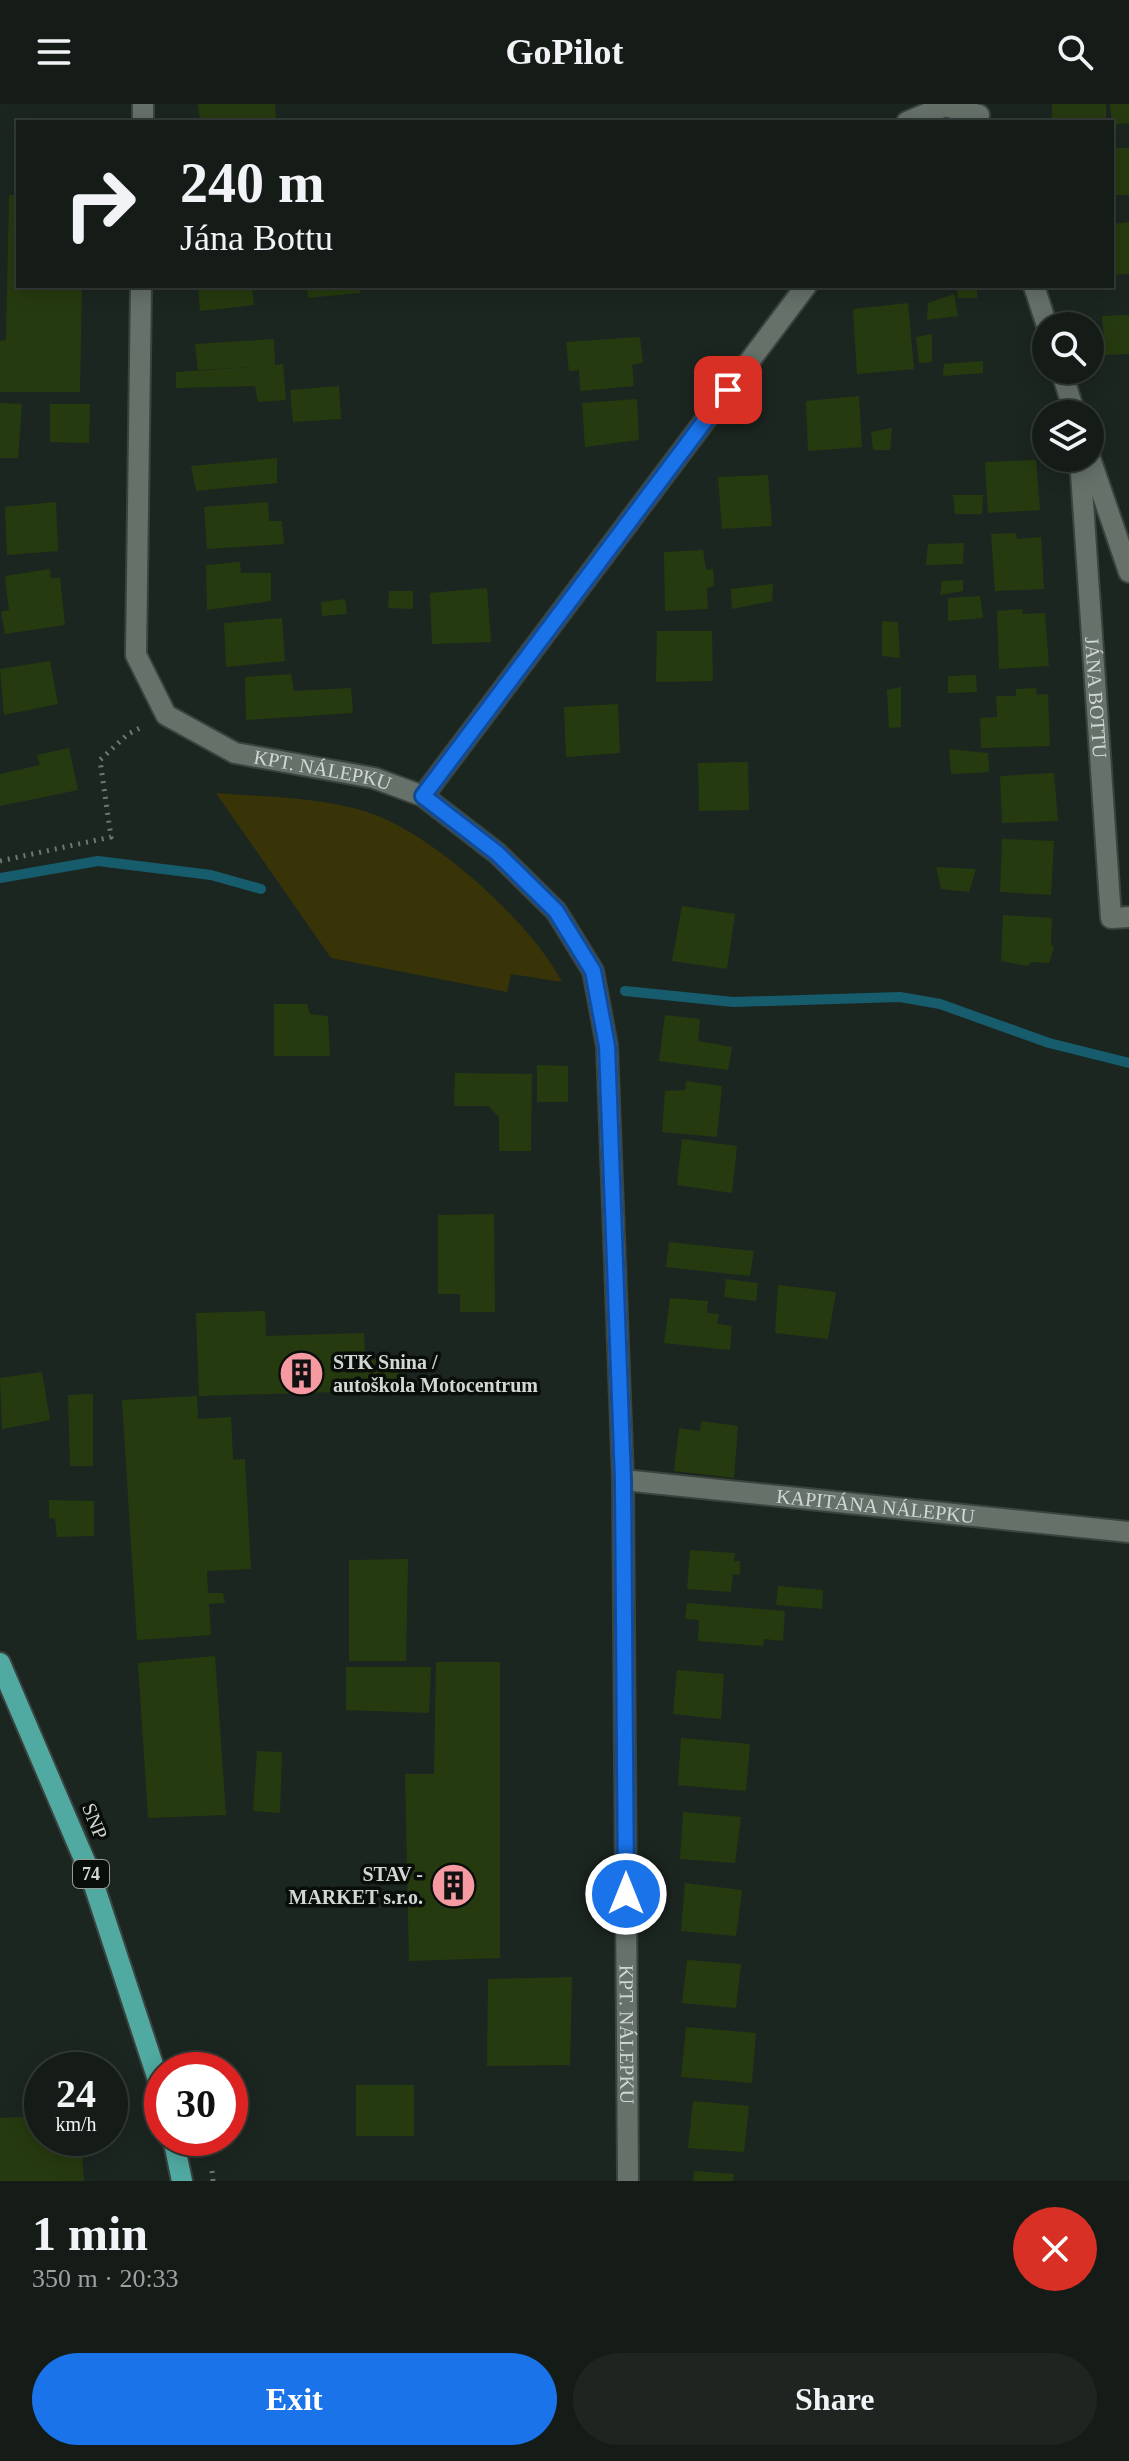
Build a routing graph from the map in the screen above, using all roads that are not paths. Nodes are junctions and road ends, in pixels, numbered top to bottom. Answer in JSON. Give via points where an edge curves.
{"nodes":[{"id":1,"x":978,"y":114,"type":"edge"},
{"id":2,"x":910,"y":120,"type":"edge"},
{"id":3,"x":141,"y":288,"type":"edge"},
{"id":4,"x":804,"y":288,"type":"edge"},
{"id":5,"x":1035,"y":288,"type":"edge"},
{"id":6,"x":1042,"y":312,"type":"edge"},
{"id":7,"x":1081,"y":472,"type":"edge"},
{"id":8,"x":1095,"y":472,"type":"edge"},
{"id":9,"x":1129,"y":572,"type":"edge"},
{"id":10,"x":423,"y":796,"type":"junction"},
{"id":11,"x":1129,"y":917,"type":"edge"},
{"id":12,"x":623,"y":1480,"type":"junction"},
{"id":13,"x":1129,"y":1532,"type":"edge"},
{"id":14,"x":0,"y":1663,"type":"edge"},
{"id":15,"x":149,"y":2052,"type":"edge"},
{"id":16,"x":177,"y":2156,"type":"edge"},
{"id":17,"x":182,"y":2181,"type":"edge"},
{"id":18,"x":628,"y":2181,"type":"edge"}],
"edges":[{"from":1,"to":2,"type":"street","via":[[945,106]]},
{"from":3,"to":10,"type":"street","name":"KPT. NÁLEPKU","via":[[136,655],[166,715],[235,753],[374,778]]},
{"from":4,"to":10,"type":"street"},
{"from":5,"to":6,"type":"street"},
{"from":7,"to":11,"type":"street","name":"JÁNA BOTTU","via":[[1111,918]]},
{"from":8,"to":9,"type":"street"},
{"from":10,"to":12,"type":"street","name":"KPT. NÁLEPKU","via":[[497,853],[556,911],[593,971],[607,1046]]},
{"from":12,"to":13,"type":"street","name":"KAPITÁNA NÁLEPKU"},
{"from":12,"to":18,"type":"street","name":"KPT. NÁLEPKU"},
{"from":14,"to":15,"type":"main road","name":"SNP","number":"74","via":[[90,1873]]},
{"from":16,"to":17,"type":"main road"}]}
